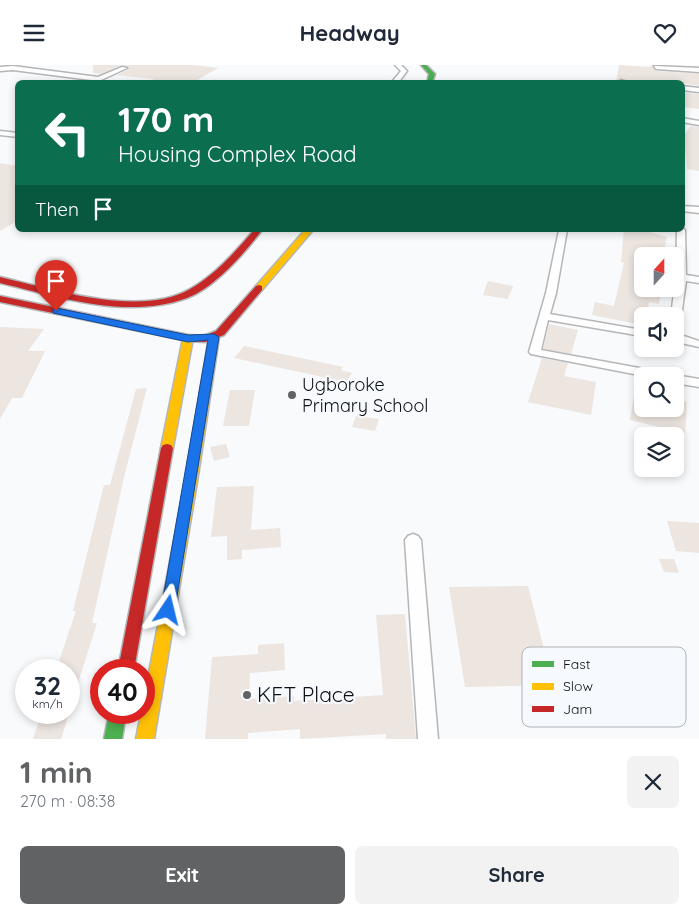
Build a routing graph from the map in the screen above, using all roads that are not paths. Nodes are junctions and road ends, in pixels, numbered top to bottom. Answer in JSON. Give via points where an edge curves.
{"nodes":[{"id":1,"x":398,"y":65,"type":"edge"},
{"id":2,"x":423,"y":65,"type":"edge"},
{"id":3,"x":1,"y":67,"type":"edge"},
{"id":4,"x":84,"y":67,"type":"dead end"},
{"id":5,"x":124,"y":67,"type":"dead end"},
{"id":6,"x":656,"y":67,"type":"dead end"},
{"id":7,"x":699,"y":71,"type":"edge"},
{"id":8,"x":66,"y":75,"type":"junction"},
{"id":9,"x":396,"y":80,"type":"edge"},
{"id":10,"x":430,"y":80,"type":"edge"},
{"id":11,"x":685,"y":88,"type":"edge"},
{"id":12,"x":699,"y":90,"type":"edge"},
{"id":13,"x":685,"y":121,"type":"edge"},
{"id":14,"x":699,"y":123,"type":"edge"},
{"id":15,"x":0,"y":133,"type":"edge"},
{"id":16,"x":15,"y":135,"type":"edge"},
{"id":17,"x":685,"y":207,"type":"edge"},
{"id":18,"x":699,"y":209,"type":"edge"},
{"id":19,"x":256,"y":232,"type":"edge"},
{"id":20,"x":307,"y":232,"type":"edge"},
{"id":21,"x":563,"y":232,"type":"edge"},
{"id":22,"x":681,"y":232,"type":"edge"},
{"id":23,"x":681,"y":247,"type":"edge"},
{"id":24,"x":684,"y":278,"type":"edge"},
{"id":25,"x":0,"y":280,"type":"edge"},
{"id":26,"x":699,"y":280,"type":"edge"},
{"id":27,"x":0,"y":299,"type":"edge"},
{"id":28,"x":544,"y":316,"type":"junction"},
{"id":29,"x":634,"y":332,"type":"edge"},
{"id":30,"x":214,"y":337,"type":"junction"},
{"id":31,"x":188,"y":339,"type":"junction"},
{"id":32,"x":684,"y":340,"type":"edge"},
{"id":33,"x":699,"y":344,"type":"edge"},
{"id":34,"x":634,"y":371,"type":"edge"},
{"id":35,"x":684,"y":380,"type":"edge"},
{"id":36,"x":699,"y":383,"type":"edge"},
{"id":37,"x":413,"y":540,"type":"dead end"},
{"id":38,"x":128,"y":659,"type":"edge"},
{"id":39,"x":116,"y":724,"type":"edge"},
{"id":40,"x":113,"y":739,"type":"edge"},
{"id":41,"x":145,"y":739,"type":"edge"},
{"id":42,"x":428,"y":739,"type":"edge"}],
"edges":[{"from":1,"to":9,"type":"street","via":[[404,71]]},
{"from":2,"to":10,"type":"street","via":[[432,74]]},
{"from":3,"to":8,"type":"street"},
{"from":4,"to":8,"type":"street"},
{"from":5,"to":8,"type":"street","via":[[99,79]]},
{"from":6,"to":7,"type":"street"},
{"from":11,"to":12,"type":"street"},
{"from":13,"to":14,"type":"street"},
{"from":15,"to":16,"type":"street"},
{"from":17,"to":18,"type":"street"},
{"from":19,"to":25,"type":"street","via":[[223,266],[185,296],[143,303],[109,302]]},
{"from":20,"to":30,"type":"street"},
{"from":21,"to":28,"type":"street"},
{"from":22,"to":23,"type":"street"},
{"from":24,"to":26,"type":"street"},
{"from":27,"to":31,"type":"street"},
{"from":28,"to":29,"type":"street"},
{"from":28,"to":34,"type":"street","via":[[535,352]]},
{"from":30,"to":31,"type":"street"},
{"from":30,"to":41,"type":"street"},
{"from":31,"to":38,"type":"street"},
{"from":32,"to":33,"type":"street"},
{"from":35,"to":36,"type":"street"},
{"from":37,"to":42,"type":"street"},
{"from":39,"to":40,"type":"street"}]}
